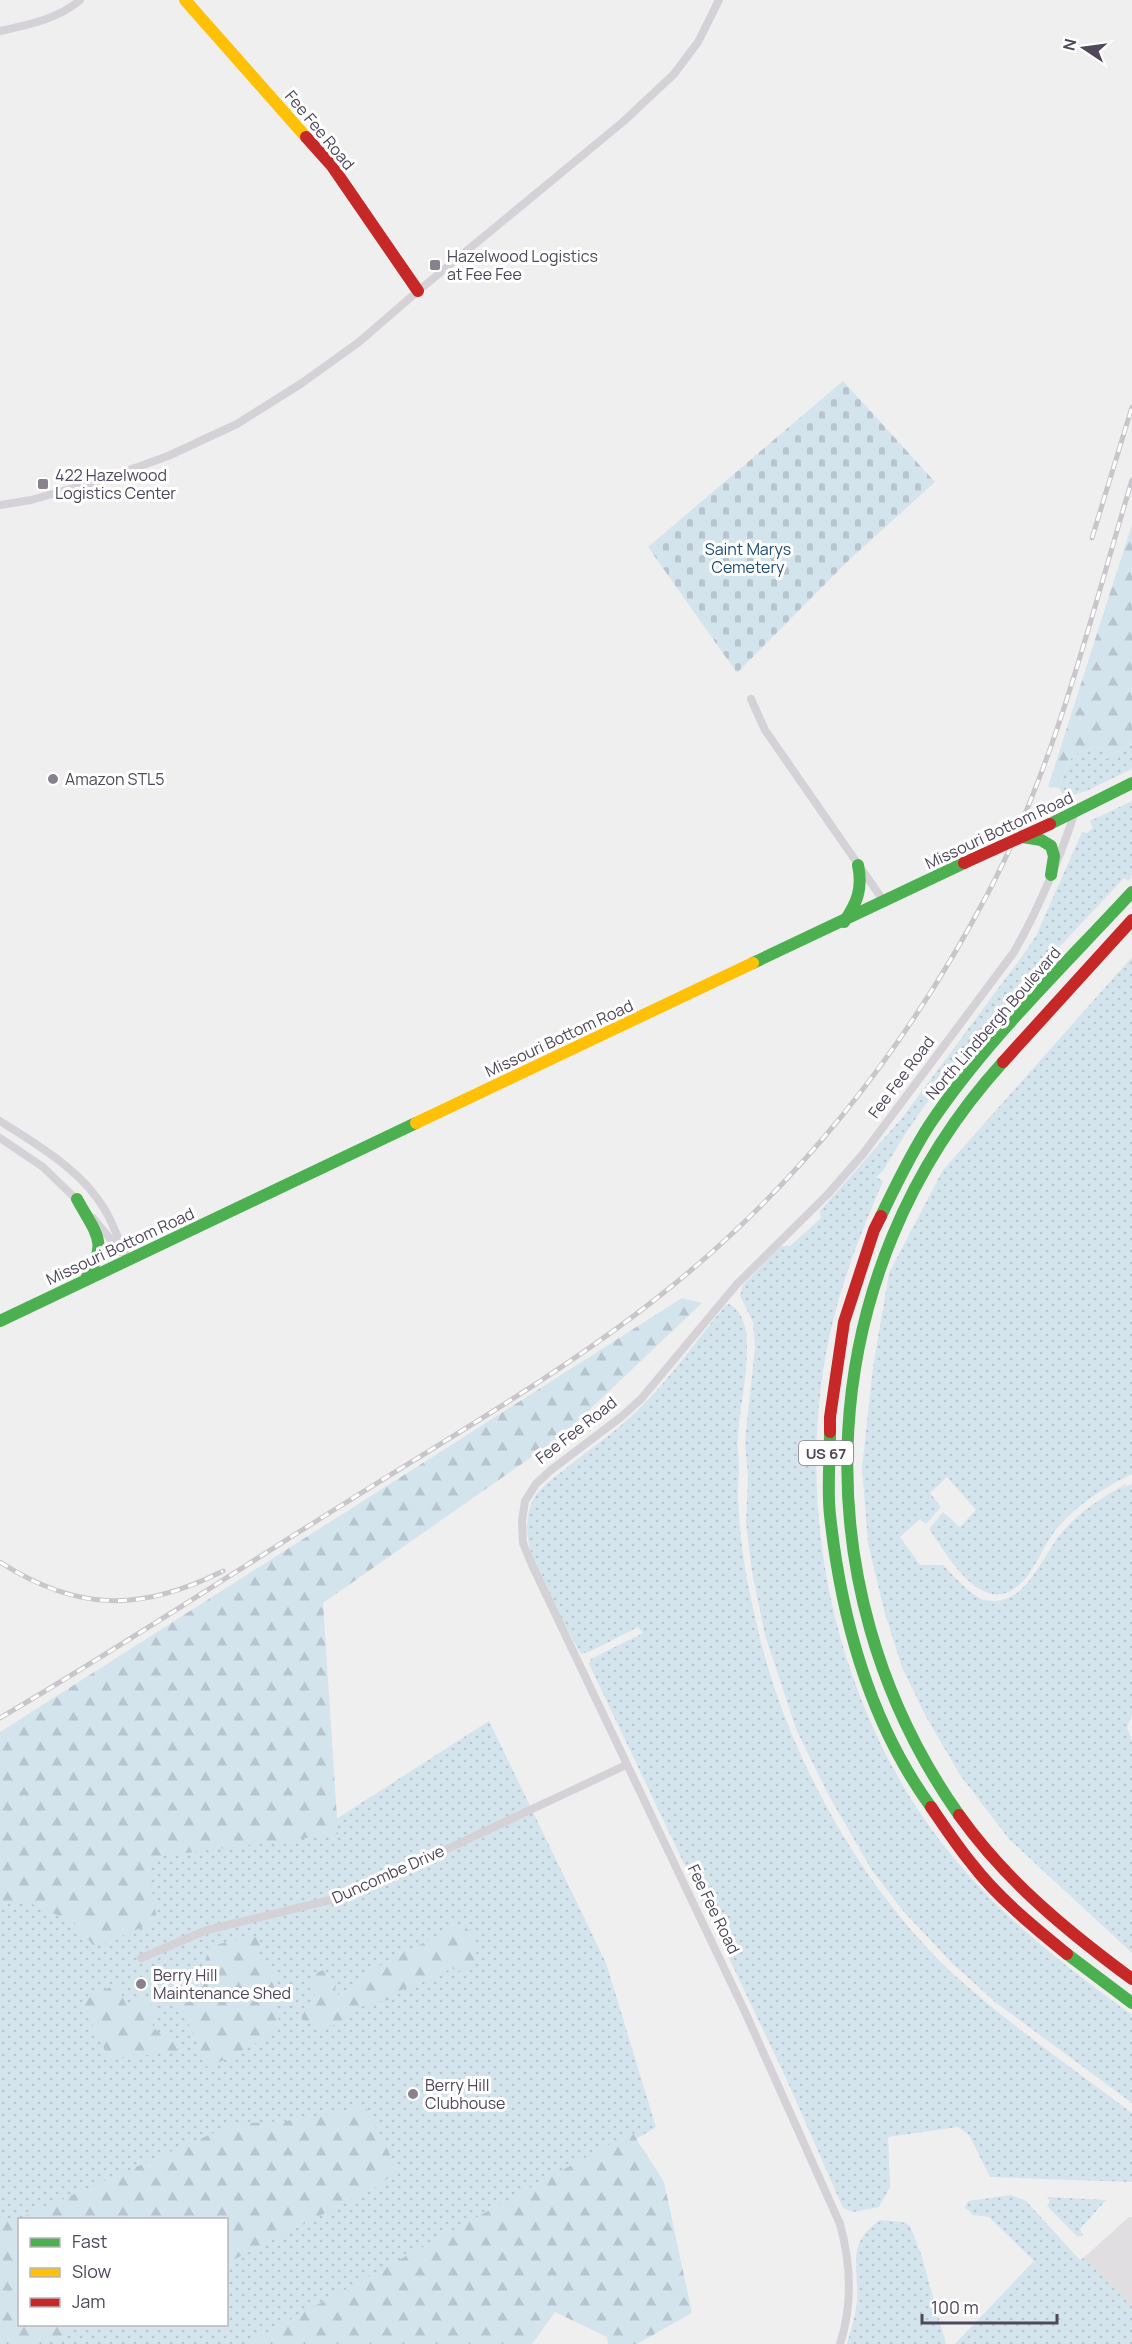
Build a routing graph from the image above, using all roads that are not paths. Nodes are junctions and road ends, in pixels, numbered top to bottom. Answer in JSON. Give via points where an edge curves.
{"nodes":[{"id":1,"x":80,"y":0,"type":"edge"},
{"id":2,"x":185,"y":0,"type":"edge"},
{"id":3,"x":719,"y":0,"type":"edge"},
{"id":4,"x":0,"y":31,"type":"edge"},
{"id":5,"x":418,"y":291,"type":"junction"},
{"id":6,"x":0,"y":505,"type":"edge"},
{"id":7,"x":751,"y":699,"type":"dead end"},
{"id":8,"x":1132,"y":783,"type":"edge"},
{"id":9,"x":1076,"y":812,"type":"junction"},
{"id":10,"x":1023,"y":837,"type":"junction"},
{"id":11,"x":858,"y":865,"type":"junction"},
{"id":12,"x":1051,"y":875,"type":"junction"},
{"id":13,"x":1132,"y":892,"type":"edge"},
{"id":14,"x":885,"y":903,"type":"junction"},
{"id":15,"x":1132,"y":920,"type":"edge"},
{"id":16,"x":843,"y":923,"type":"junction"},
{"id":17,"x":0,"y":1121,"type":"edge"},
{"id":18,"x":0,"y":1138,"type":"edge"},
{"id":19,"x":77,"y":1199,"type":"junction"},
{"id":20,"x":128,"y":1260,"type":"junction"},
{"id":21,"x":85,"y":1281,"type":"junction"},
{"id":22,"x":0,"y":1321,"type":"edge"},
{"id":23,"x":626,"y":1765,"type":"junction"},
{"id":24,"x":141,"y":1958,"type":"dead end"},
{"id":25,"x":1132,"y":1979,"type":"edge"},
{"id":26,"x":1132,"y":2003,"type":"edge"},
{"id":27,"x":840,"y":2344,"type":"edge"}],
"edges":[{"from":1,"to":4,"type":"street","via":[[40,22]]},
{"from":2,"to":5,"type":"main road","name":"Fee Fee Road","via":[[332,166]]},
{"from":3,"to":5,"type":"street","via":[[698,42],[674,74],[624,121]]},
{"from":5,"to":6,"type":"street","via":[[359,342],[237,424],[168,456],[102,480]]},
{"from":7,"to":11,"type":"street","via":[[765,730]]},
{"from":8,"to":9,"type":"main road","name":"Missouri Bottom Road"},
{"from":9,"to":10,"type":"main road","name":"Missouri Bottom Road","bridge":true},
{"from":9,"to":12,"type":"street","name":"Fee Fee Road"},
{"from":10,"to":12,"type":"main road","via":[[1052,846]]},
{"from":10,"to":14,"type":"main road","name":"Missouri Bottom Road","bridge":true},
{"from":11,"to":14,"type":"street"},
{"from":11,"to":16,"type":"main road","via":[[861,892]]},
{"from":12,"to":23,"type":"street","name":"Fee Fee Road","via":[[1029,927],[1000,974],[863,1154],[737,1284],[641,1399],[551,1470],[525,1502],[523,1543]]},
{"from":13,"to":26,"type":"main road","name":"North Lindbergh Boulevard","number":"US 67","via":[[969,1071],[900,1173],[872,1233],[850,1296],[830,1395],[826,1462],[834,1563],[849,1630],[882,1722],[913,1782],[995,1890],[1050,1941]]},
{"from":14,"to":16,"type":"main road","name":"Missouri Bottom Road"},
{"from":15,"to":25,"type":"main road","name":"North Lindbergh Boulevard","number":"US 67","via":[[976,1092],[920,1176],[869,1299],[849,1398],[845,1466],[849,1533],[860,1599],[891,1695],[920,1756],[976,1840],[1014,1881],[1071,1934]]},
{"from":16,"to":20,"type":"main road","name":"Missouri Bottom Road"},
{"from":17,"to":20,"type":"street","via":[[51,1155],[82,1182],[105,1209]]},
{"from":18,"to":19,"type":"street","via":[[43,1167]]},
{"from":19,"to":20,"type":"street"},
{"from":19,"to":21,"type":"main road","via":[[99,1237],[101,1249]]},
{"from":20,"to":21,"type":"main road","name":"Missouri Bottom Road"},
{"from":21,"to":22,"type":"main road","name":"Missouri Bottom Road"},
{"from":23,"to":24,"type":"street","name":"Duncombe Drive","via":[[347,1896],[207,1930]]},
{"from":23,"to":27,"type":"street","name":"Fee Fee Road","via":[[746,2014],[840,2224],[848,2251],[849,2280],[848,2310]]}]}
